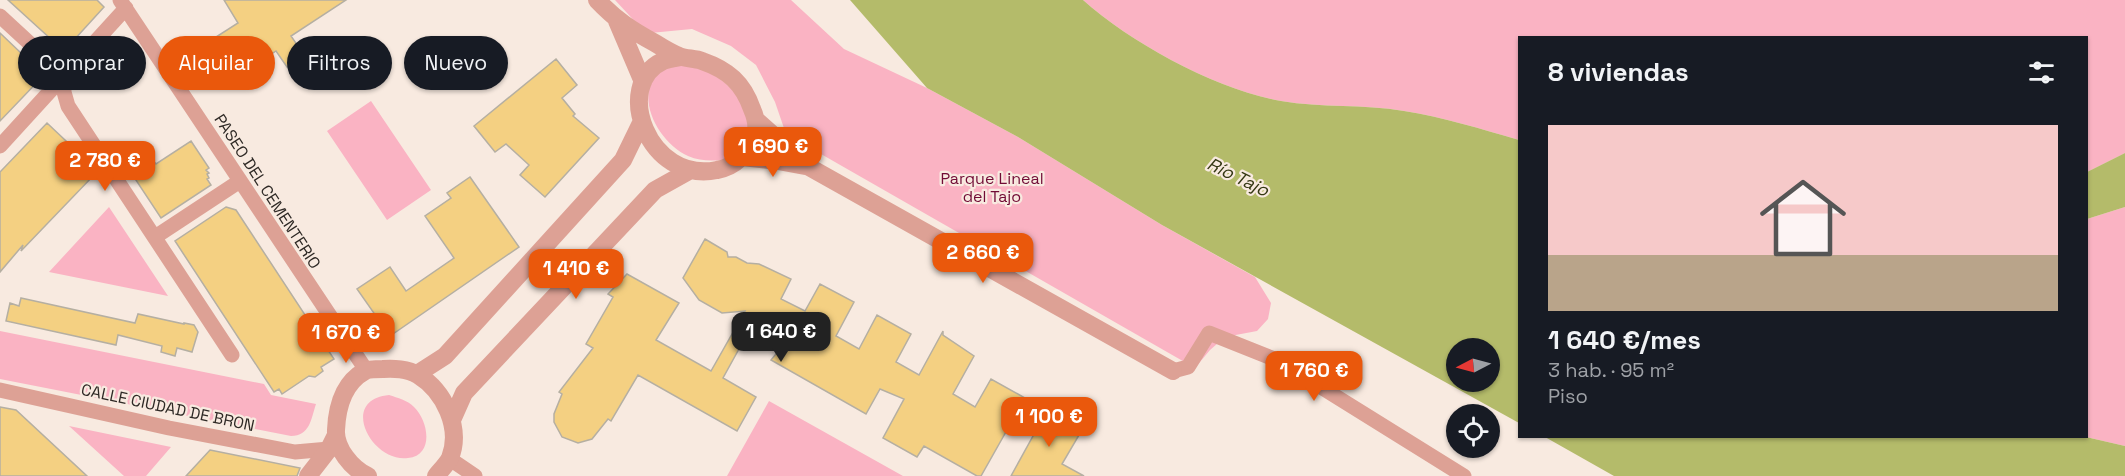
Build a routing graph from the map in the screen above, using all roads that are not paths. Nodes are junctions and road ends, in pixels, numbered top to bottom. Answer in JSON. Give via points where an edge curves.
{"nodes":[{"id":1,"x":597,"y":0,"type":"edge"},
{"id":2,"x":123,"y":4,"type":"edge"},
{"id":3,"x":0,"y":16,"type":"edge"},
{"id":4,"x":617,"y":21,"type":"junction"},
{"id":5,"x":22,"y":36,"type":"edge"},
{"id":6,"x":96,"y":36,"type":"edge"},
{"id":7,"x":681,"y":57,"type":"junction"},
{"id":8,"x":643,"y":82,"type":"junction"},
{"id":9,"x":50,"y":90,"type":"edge"},
{"id":10,"x":64,"y":90,"type":"edge"},
{"id":11,"x":756,"y":120,"type":"junction"},
{"id":12,"x":642,"y":121,"type":"junction"},
{"id":13,"x":0,"y":146,"type":"edge"},
{"id":14,"x":742,"y":157,"type":"junction"},
{"id":15,"x":809,"y":167,"type":"junction"},
{"id":16,"x":689,"y":171,"type":"junction"},
{"id":17,"x":240,"y":181,"type":"junction"},
{"id":18,"x":155,"y":237,"type":"junction"},
{"id":19,"x":232,"y":355,"type":"dead end"},
{"id":20,"x":366,"y":370,"type":"junction"},
{"id":21,"x":1173,"y":370,"type":"joint"},
{"id":22,"x":417,"y":374,"type":"junction"},
{"id":23,"x":0,"y":390,"type":"edge"},
{"id":24,"x":452,"y":420,"type":"junction"},
{"id":25,"x":332,"y":442,"type":"junction"},
{"id":26,"x":450,"y":459,"type":"junction"},
{"id":27,"x":308,"y":476,"type":"edge"},
{"id":28,"x":368,"y":476,"type":"edge"},
{"id":29,"x":436,"y":476,"type":"edge"},
{"id":30,"x":475,"y":476,"type":"edge"},
{"id":31,"x":1464,"y":476,"type":"edge"}],
"edges":[{"from":1,"to":4,"type":"street"},
{"from":2,"to":6,"type":"street"},
{"from":2,"to":17,"type":"street","name":"PASEO DEL CEMENTERIO"},
{"from":3,"to":5,"type":"street"},
{"from":4,"to":7,"type":"street"},
{"from":4,"to":8,"type":"street"},
{"from":7,"to":8,"type":"street","via":[[663,61]]},
{"from":7,"to":11,"type":"street","via":[[700,60],[737,80]]},
{"from":8,"to":12,"type":"street","via":[[639,102]]},
{"from":9,"to":13,"type":"street"},
{"from":10,"to":18,"type":"street","via":[[68,106]]},
{"from":11,"to":14,"type":"street","via":[[753,143]]},
{"from":11,"to":15,"type":"street"},
{"from":12,"to":16,"type":"street","via":[[660,154]]},
{"from":12,"to":22,"type":"street","via":[[623,160],[445,356]]},
{"from":14,"to":15,"type":"street"},
{"from":14,"to":16,"type":"street","via":[[726,169]]},
{"from":15,"to":21,"type":"street"},
{"from":16,"to":24,"type":"street","via":[[655,190],[464,393]]},
{"from":17,"to":18,"type":"street"},
{"from":17,"to":20,"type":"street","name":"PASEO DEL CEMENTERIO"},
{"from":18,"to":19,"type":"street"},
{"from":20,"to":22,"type":"street","via":[[393,368]]},
{"from":20,"to":25,"type":"street","via":[[345,389]]},
{"from":21,"to":31,"type":"street","via":[[1188,367],[1209,333],[1279,361]]},
{"from":22,"to":24,"type":"street","via":[[439,393]]},
{"from":23,"to":25,"type":"street","name":"CALLE CIUDAD DE BRON","via":[[295,452]]},
{"from":24,"to":26,"type":"street"},
{"from":25,"to":27,"type":"street"},
{"from":25,"to":28,"type":"street","via":[[358,472]]},
{"from":26,"to":29,"type":"street"},
{"from":26,"to":30,"type":"street"}]}
